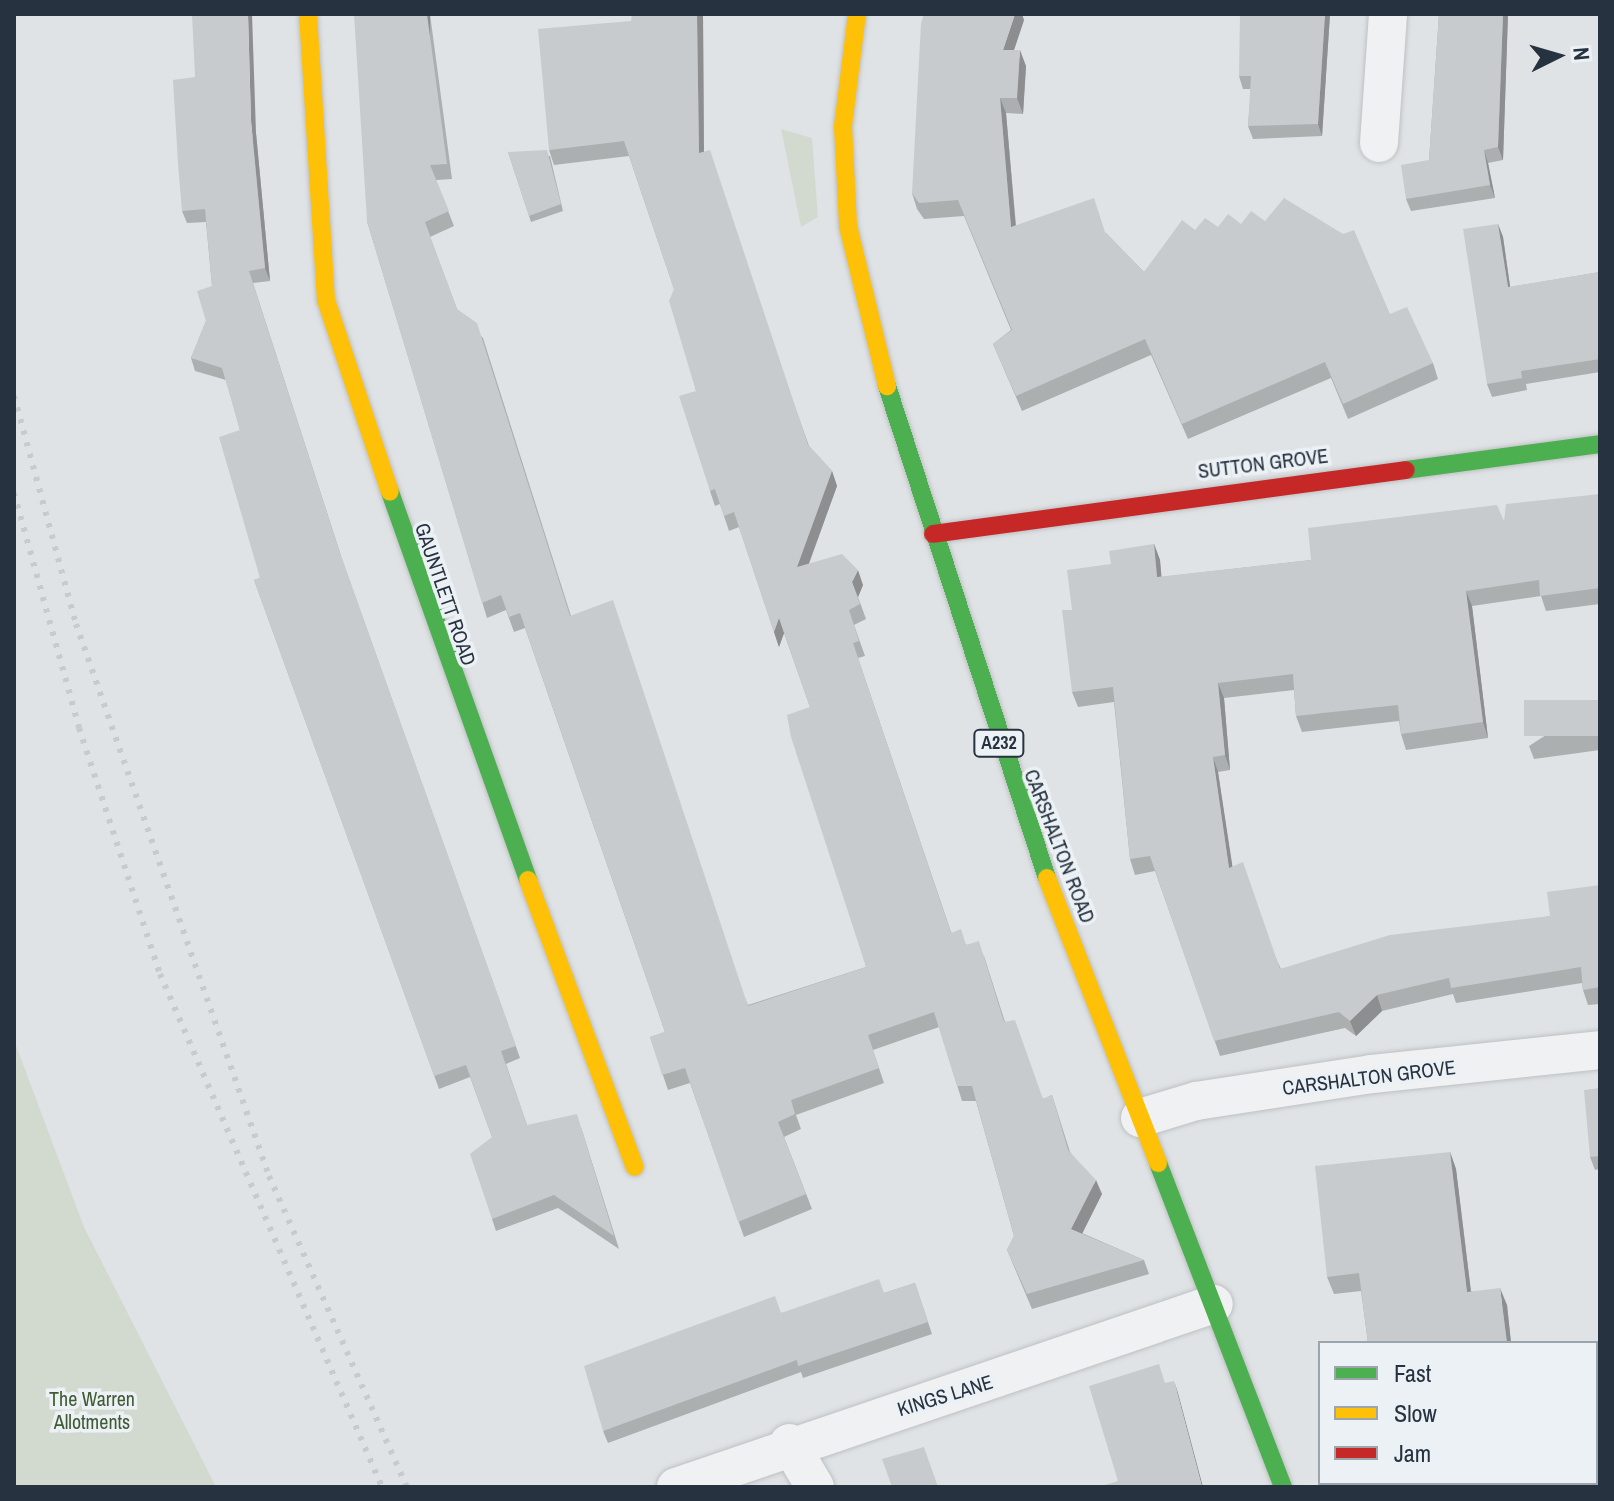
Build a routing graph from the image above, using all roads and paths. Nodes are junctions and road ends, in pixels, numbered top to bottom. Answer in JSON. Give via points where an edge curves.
{"nodes":[{"id":1,"x":308,"y":14,"type":"edge"},
{"id":2,"x":857,"y":14,"type":"edge"},
{"id":3,"x":1388,"y":14,"type":"edge"},
{"id":4,"x":1379,"y":143,"type":"dead end"},
{"id":5,"x":1600,"y":444,"type":"edge"},
{"id":6,"x":933,"y":534,"type":"junction"},
{"id":7,"x":1600,"y":1050,"type":"edge"},
{"id":8,"x":1140,"y":1118,"type":"junction"},
{"id":9,"x":635,"y":1167,"type":"dead end"},
{"id":10,"x":1214,"y":1304,"type":"junction"},
{"id":11,"x":789,"y":1443,"type":"junction"},
{"id":12,"x":676,"y":1487,"type":"edge"},
{"id":13,"x":815,"y":1487,"type":"edge"},
{"id":14,"x":1283,"y":1487,"type":"edge"}],
"edges":[{"from":1,"to":9,"type":"main road","name":"GAUNTLETT ROAD","via":[[330,314],[457,691]]},
{"from":2,"to":6,"type":"main road","name":"CARSHALTON ROAD","number":"A232","via":[[843,126],[848,226],[866,321]]},
{"from":3,"to":4,"type":"street"},
{"from":5,"to":6,"type":"main road","name":"SUTTON GROVE","via":[[1114,504]]},
{"from":6,"to":8,"type":"main road","name":"CARSHALTON ROAD","number":"A232","via":[[1016,795]]},
{"from":7,"to":8,"type":"street","name":"CARSHALTON GROVE","via":[[1372,1074],[1196,1101]]},
{"from":8,"to":10,"type":"main road","name":"CARSHALTON ROAD","number":"A232"},
{"from":10,"to":11,"type":"street","name":"KINGS LANE","via":[[1124,1339]]},
{"from":10,"to":14,"type":"main road","name":"CARSHALTON ROAD","number":"A232"},
{"from":11,"to":12,"type":"street","name":"KINGS LANE"},
{"from":11,"to":13,"type":"street"}]}
